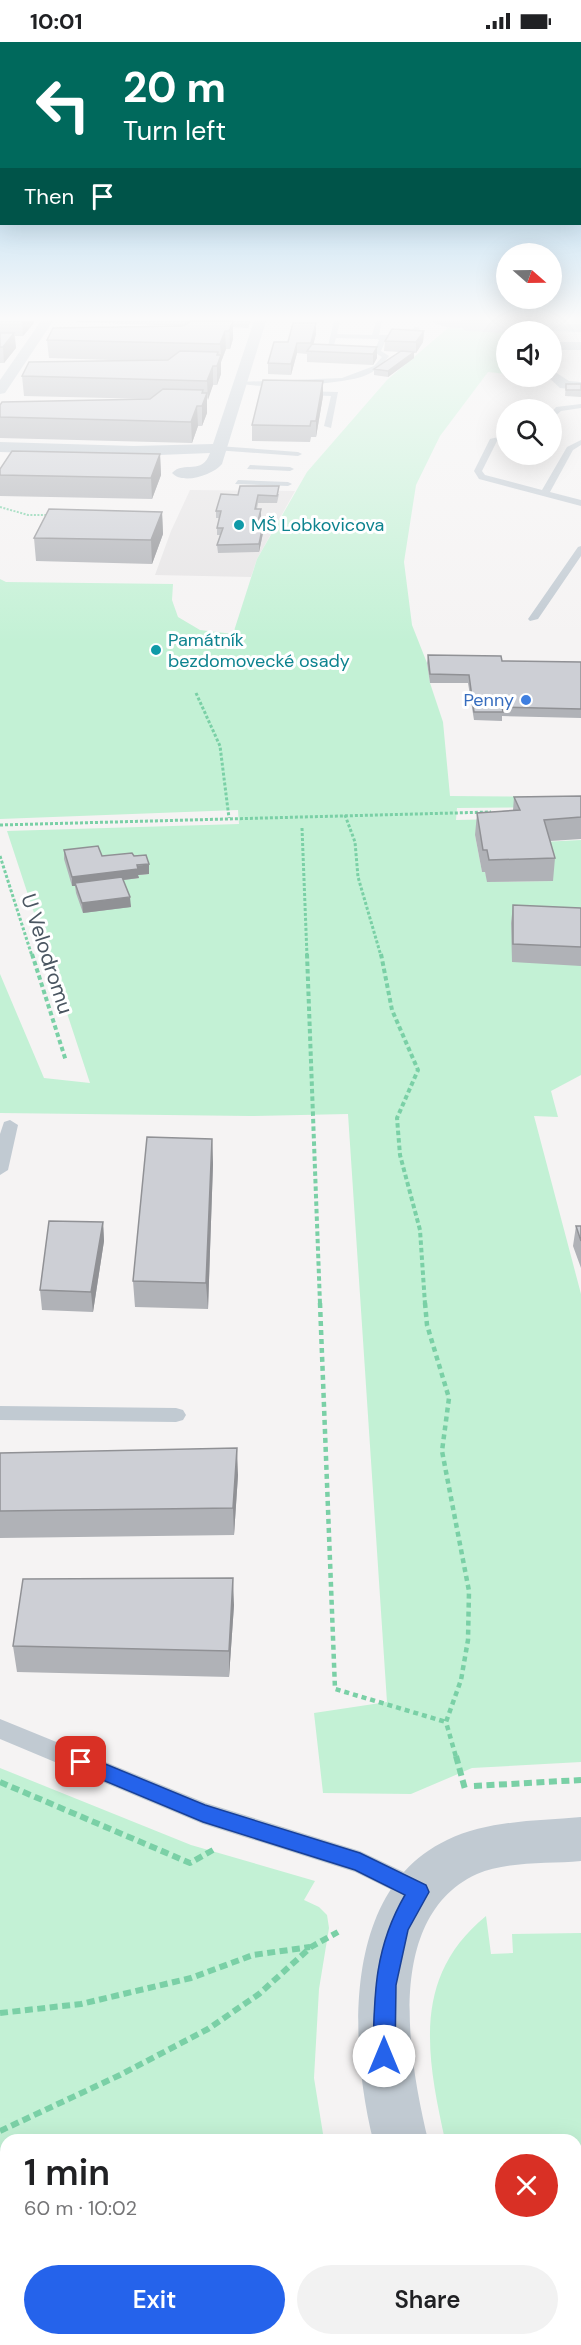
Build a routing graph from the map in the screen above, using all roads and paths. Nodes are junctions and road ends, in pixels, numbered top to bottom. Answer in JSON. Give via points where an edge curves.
{"nodes":[{"id":1,"x":226,"y":428,"type":"edge"},
{"id":2,"x":496,"y":439,"type":"edge"},
{"id":3,"x":581,"y":442,"type":"edge"},
{"id":4,"x":0,"y":447,"type":"edge"},
{"id":5,"x":218,"y":448,"type":"junction"},
{"id":6,"x":298,"y":454,"type":"dead end"},
{"id":7,"x":250,"y":467,"type":"dead end"},
{"id":8,"x":290,"y":469,"type":"dead end"},
{"id":9,"x":180,"y":473,"type":"dead end"},
{"id":10,"x":237,"y":482,"type":"dead end"},
{"id":11,"x":288,"y":484,"type":"dead end"},
{"id":12,"x":544,"y":495,"type":"junction"},
{"id":13,"x":581,"y":503,"type":"edge"},
{"id":14,"x":0,"y":507,"type":"edge"},
{"id":15,"x":50,"y":515,"type":"edge"},
{"id":16,"x":581,"y":550,"type":"edge"},
{"id":17,"x":533,"y":619,"type":"dead end"},
{"id":18,"x":196,"y":693,"type":"dead end"},
{"id":19,"x":497,"y":812,"type":"edge"},
{"id":20,"x":345,"y":815,"type":"junction"},
{"id":21,"x":229,"y":818,"type":"junction"},
{"id":22,"x":0,"y":825,"type":"edge"},
{"id":23,"x":302,"y":828,"type":"dead end"},
{"id":24,"x":0,"y":856,"type":"edge"},
{"id":25,"x":66,"y":1061,"type":"dead end"},
{"id":26,"x":10,"y":1125,"type":"dead end"},
{"id":27,"x":0,"y":1170,"type":"edge"},
{"id":28,"x":0,"y":1413,"type":"edge"},
{"id":29,"x":176,"y":1414,"type":"dead end"},
{"id":30,"x":446,"y":1722,"type":"junction"},
{"id":31,"x":0,"y":1729,"type":"edge"},
{"id":32,"x":581,"y":1780,"type":"edge"},
{"id":33,"x":0,"y":1782,"type":"edge"},
{"id":34,"x":474,"y":1786,"type":"dead end"},
{"id":35,"x":465,"y":1789,"type":"dead end"},
{"id":36,"x":581,"y":1839,"type":"edge"},
{"id":37,"x":190,"y":1863,"type":"dead end"},
{"id":38,"x":419,"y":1892,"type":"junction"},
{"id":39,"x":338,"y":1932,"type":"dead end"},
{"id":40,"x":311,"y":1947,"type":"junction"},
{"id":41,"x":0,"y":2013,"type":"edge"},
{"id":42,"x":0,"y":2131,"type":"edge"},
{"id":43,"x":399,"y":2134,"type":"edge"}],
"edges":[{"from":1,"to":5,"type":"street"},
{"from":2,"to":12,"type":"lane","via":[[478,471],[482,477]]},
{"from":3,"to":12,"type":"lane","via":[[570,449]]},
{"from":4,"to":5,"type":"street","via":[[134,451]]},
{"from":5,"to":6,"type":"lane"},
{"from":5,"to":9,"type":"street","via":[[214,464],[203,471]]},
{"from":7,"to":8,"type":"lane"},
{"from":10,"to":11,"type":"lane"},
{"from":12,"to":13,"type":"lane"},
{"from":14,"to":15,"type":"path","via":[[28,515]]},
{"from":16,"to":17,"type":"lane"},
{"from":18,"to":21,"type":"path","via":[[220,746]]},
{"from":19,"to":20,"type":"path"},
{"from":20,"to":21,"type":"path"},
{"from":20,"to":30,"type":"path","via":[[355,842],[358,877],[381,952],[392,1010],[418,1070],[397,1118],[399,1155],[420,1230],[427,1325],[449,1398],[442,1451],[469,1591],[468,1640],[461,1680]]},
{"from":21,"to":22,"type":"path"},
{"from":23,"to":30,"type":"path","via":[[335,1689]]},
{"from":24,"to":25,"type":"path","name":"U Velodromu"},
{"from":26,"to":27,"type":"lane"},
{"from":28,"to":29,"type":"lane"},
{"from":30,"to":35,"type":"path"},
{"from":31,"to":38,"type":"lane","via":[[203,1813],[360,1862]]},
{"from":32,"to":34,"type":"path"},
{"from":33,"to":37,"type":"path"},
{"from":36,"to":38,"type":"street","via":[[464,1856],[435,1872]]},
{"from":38,"to":43,"type":"street","via":[[398,1927],[385,1985],[384,2056]]},
{"from":39,"to":40,"type":"path"},
{"from":40,"to":41,"type":"path","via":[[254,1955],[191,1978],[81,2004]]},
{"from":40,"to":42,"type":"path","via":[[259,1994],[208,2029]]}]}
